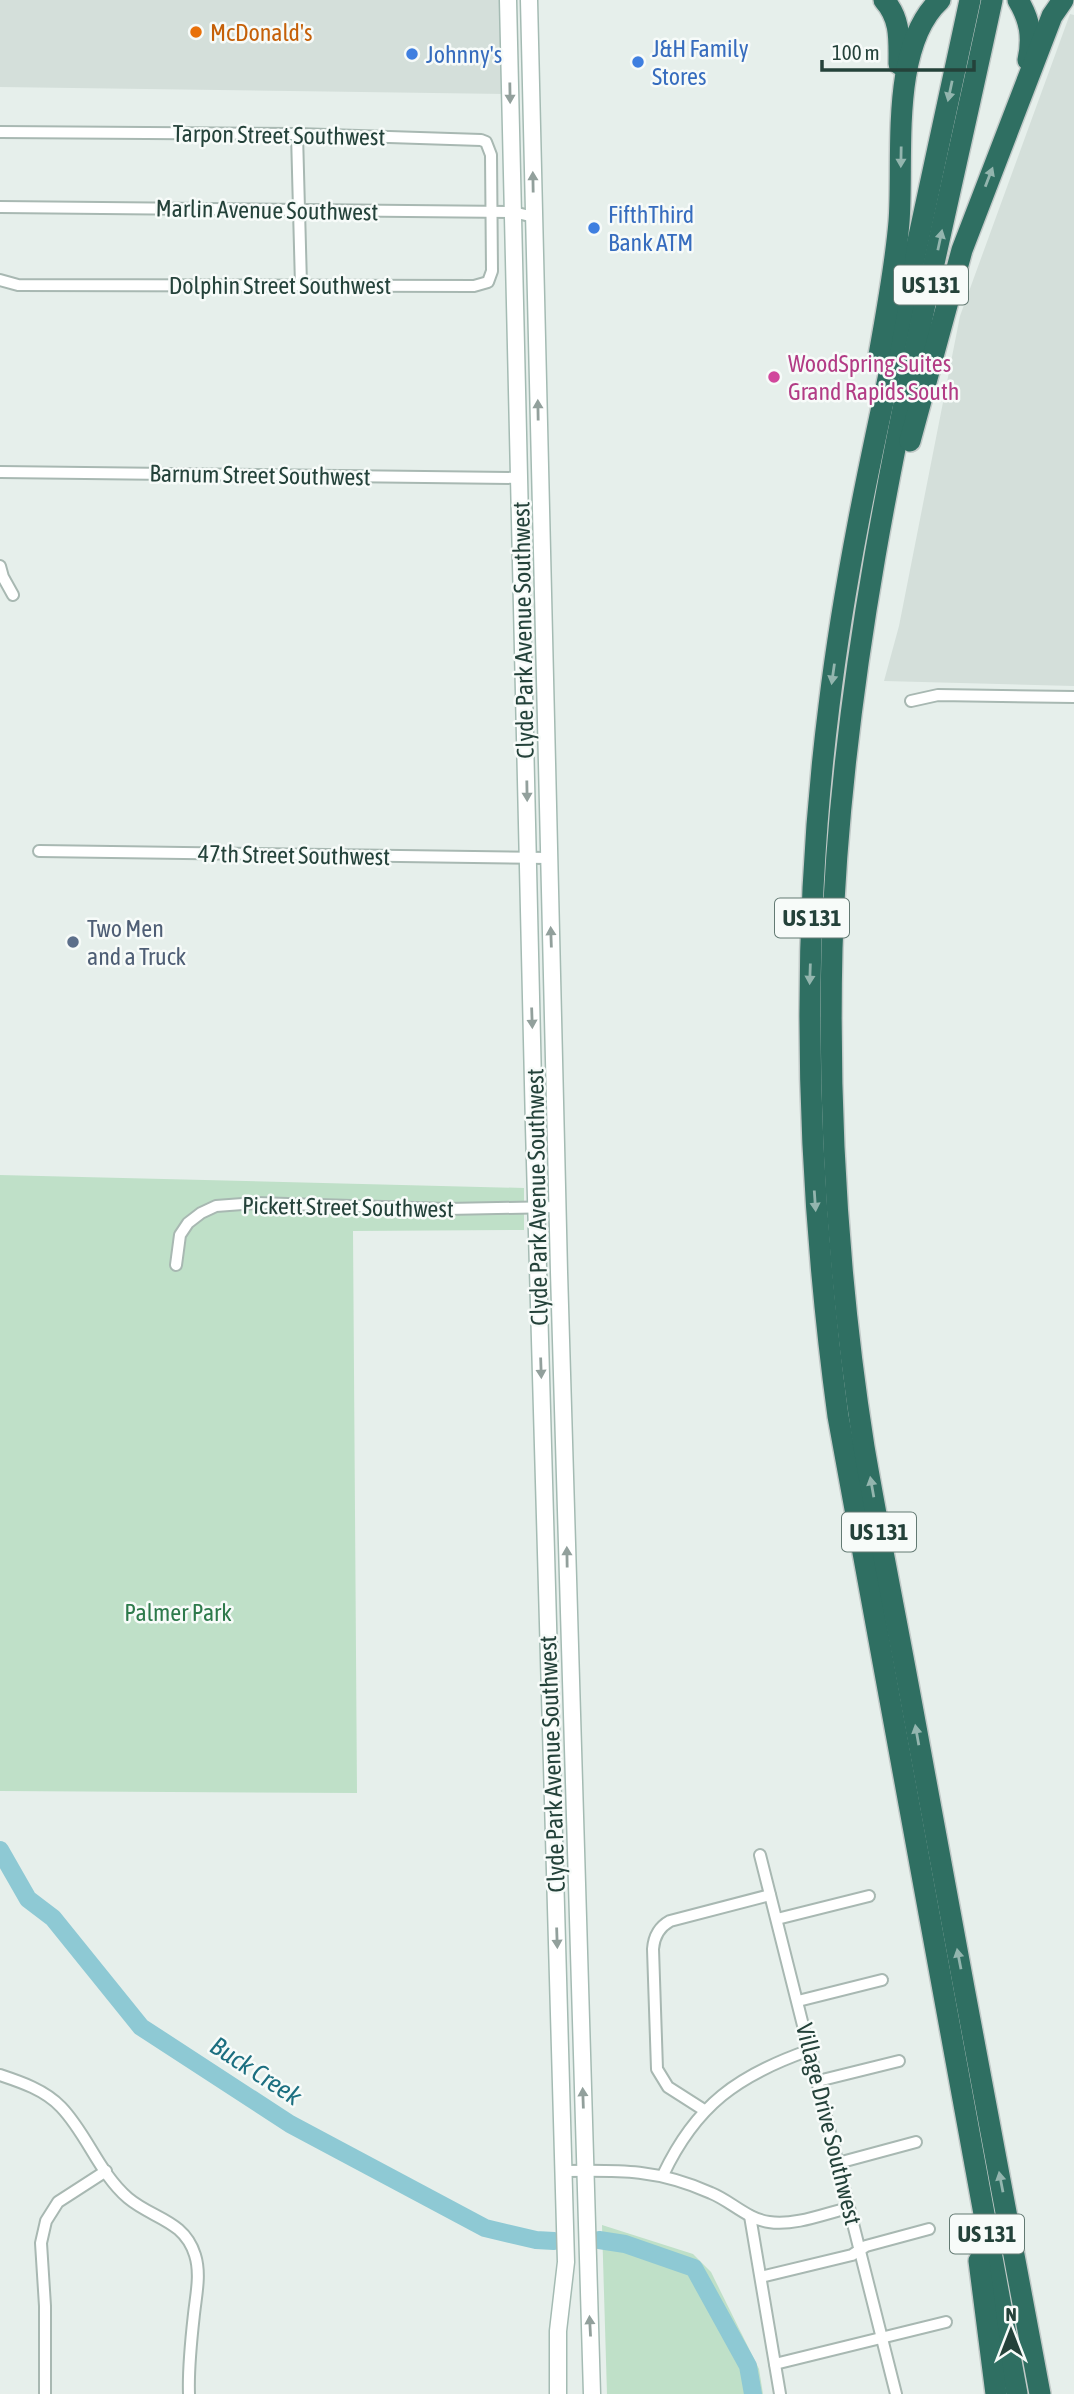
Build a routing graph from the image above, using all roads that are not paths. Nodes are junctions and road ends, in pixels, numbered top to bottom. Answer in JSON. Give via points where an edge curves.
{"nodes":[{"id":1,"x":508,"y":0,"type":"edge"},
{"id":2,"x":529,"y":0,"type":"edge"},
{"id":3,"x":884,"y":0,"type":"edge"},
{"id":4,"x":940,"y":0,"type":"edge"},
{"id":5,"x":970,"y":0,"type":"edge"},
{"id":6,"x":992,"y":0,"type":"edge"},
{"id":7,"x":1018,"y":0,"type":"edge"},
{"id":8,"x":1063,"y":0,"type":"edge"},
{"id":9,"x":1017,"y":103,"type":"junction"},
{"id":10,"x":901,"y":126,"type":"junction"},
{"id":11,"x":0,"y":132,"type":"edge"},
{"id":12,"x":297,"y":134,"type":"junction"},
{"id":13,"x":0,"y":207,"type":"edge"},
{"id":14,"x":299,"y":210,"type":"junction"},
{"id":15,"x":492,"y":212,"type":"junction"},
{"id":16,"x":513,"y":212,"type":"junction"},
{"id":17,"x":534,"y":217,"type":"junction"},
{"id":18,"x":0,"y":280,"type":"edge"},
{"id":19,"x":301,"y":285,"type":"junction"},
{"id":20,"x":0,"y":472,"type":"edge"},
{"id":21,"x":520,"y":478,"type":"junction"},
{"id":22,"x":0,"y":566,"type":"edge"},
{"id":23,"x":871,"y":571,"type":"junction"},
{"id":24,"x":12,"y":595,"type":"dead end"},
{"id":25,"x":522,"y":616,"type":"junction"},
{"id":26,"x":838,"y":638,"type":"junction"},
{"id":27,"x":545,"y":660,"type":"junction"},
{"id":28,"x":1074,"y":697,"type":"edge"},
{"id":29,"x":911,"y":701,"type":"dead end"},
{"id":30,"x":39,"y":851,"type":"dead end"},
{"id":31,"x":528,"y":858,"type":"junction"},
{"id":32,"x":549,"y":858,"type":"junction"},
{"id":33,"x":537,"y":1207,"type":"junction"},
{"id":34,"x":558,"y":1207,"type":"junction"},
{"id":35,"x":176,"y":1265,"type":"dead end"},
{"id":36,"x":561,"y":1310,"type":"junction"},
{"id":37,"x":539,"y":1311,"type":"junction"},
{"id":38,"x":568,"y":1592,"type":"junction"},
{"id":39,"x":547,"y":1593,"type":"junction"},
{"id":40,"x":760,"y":1855,"type":"dead end"},
{"id":41,"x":555,"y":1870,"type":"junction"},
{"id":42,"x":576,"y":1870,"type":"junction"},
{"id":43,"x":770,"y":1895,"type":"junction"},
{"id":44,"x":869,"y":1896,"type":"dead end"},
{"id":45,"x":777,"y":1919,"type":"junction"},
{"id":46,"x":882,"y":1980,"type":"dead end"},
{"id":47,"x":799,"y":2001,"type":"junction"},
{"id":48,"x":810,"y":2050,"type":"junction"},
{"id":49,"x":900,"y":2061,"type":"dead end"},
{"id":50,"x":0,"y":2075,"type":"edge"},
{"id":51,"x":957,"y":2075,"type":"junction"},
{"id":52,"x":818,"y":2081,"type":"junction"},
{"id":53,"x":704,"y":2110,"type":"junction"},
{"id":54,"x":916,"y":2142,"type":"dead end"},
{"id":55,"x":838,"y":2162,"type":"junction"},
{"id":56,"x":106,"y":2171,"type":"junction"},
{"id":57,"x":563,"y":2171,"type":"junction"},
{"id":58,"x":585,"y":2171,"type":"junction"},
{"id":59,"x":663,"y":2175,"type":"junction"},
{"id":60,"x":848,"y":2208,"type":"junction"},
{"id":61,"x":750,"y":2216,"type":"junction"},
{"id":62,"x":1007,"y":2218,"type":"junction"},
{"id":63,"x":929,"y":2229,"type":"dead end"},
{"id":64,"x":860,"y":2250,"type":"junction"},
{"id":65,"x":761,"y":2277,"type":"junction"},
{"id":66,"x":946,"y":2322,"type":"dead end"},
{"id":67,"x":881,"y":2338,"type":"junction"},
{"id":68,"x":775,"y":2364,"type":"junction"},
{"id":69,"x":45,"y":2394,"type":"edge"},
{"id":70,"x":189,"y":2394,"type":"edge"},
{"id":71,"x":558,"y":2394,"type":"edge"},
{"id":72,"x":592,"y":2394,"type":"edge"},
{"id":73,"x":780,"y":2394,"type":"edge"},
{"id":74,"x":896,"y":2394,"type":"edge"},
{"id":75,"x":996,"y":2394,"type":"edge"},
{"id":76,"x":1017,"y":2394,"type":"edge"},
{"id":77,"x":1040,"y":2394,"type":"edge"},
{"id":78,"x":1051,"y":2394,"type":"edge"}],
"edges":[{"from":1,"to":16,"type":"main road","name":"Clyde Park Avenue Southwest","one_way":true},
{"from":17,"to":2,"type":"main road","name":"Clyde Park Avenue Southwest","one_way":true},
{"from":3,"to":10,"type":"highway","via":[[898,24]]},
{"from":4,"to":10,"type":"highway","via":[[924,17],[911,46]]},
{"from":5,"to":26,"type":"highway","number":"US 131","one_way":true,"via":[[860,512]]},
{"from":23,"to":6,"type":"highway","number":"US 131","one_way":true},
{"from":7,"to":9,"type":"highway","via":[[1029,22],[1031,41]]},
{"from":8,"to":9,"type":"highway","via":[[1052,16]]},
{"from":23,"to":9,"type":"highway","one_way":true,"via":[[953,278]]},
{"from":10,"to":26,"type":"highway","one_way":true,"via":[[895,257]]},
{"from":11,"to":12,"type":"street","name":"Tarpon Street Southwest"},
{"from":12,"to":14,"type":"street"},
{"from":12,"to":15,"type":"street","name":"Tarpon Street Southwest","via":[[486,142],[491,155]]},
{"from":13,"to":14,"type":"street","name":"Marlin Avenue Southwest"},
{"from":14,"to":15,"type":"street","name":"Marlin Avenue Southwest"},
{"from":14,"to":19,"type":"street"},
{"from":15,"to":16,"type":"street","name":"Marlin Avenue Southwest"},
{"from":15,"to":19,"type":"street","name":"Dolphin Street Southwest","via":[[492,271],[485,284]]},
{"from":16,"to":17,"type":"street","name":"Marlin Avenue Southwest"},
{"from":16,"to":21,"type":"main road","name":"Clyde Park Avenue Southwest"},
{"from":27,"to":17,"type":"main road","name":"Clyde Park Avenue Southwest","one_way":true},
{"from":18,"to":19,"type":"street","name":"Dolphin Street Southwest","via":[[18,285]]},
{"from":20,"to":21,"type":"street","name":"Barnum Street Southwest"},
{"from":21,"to":25,"type":"main road","name":"Clyde Park Avenue Southwest"},
{"from":22,"to":24,"type":"street"},
{"from":62,"to":23,"type":"highway","number":"US 131","one_way":true,"via":[[867,1459],[841,1258],[832,1089],[833,933],[847,741]]},
{"from":25,"to":27,"type":"main road","via":[[536,619]]},
{"from":25,"to":31,"type":"main road","name":"Clyde Park Avenue Southwest","one_way":true},
{"from":26,"to":51,"type":"highway","number":"US 131","one_way":true,"via":[[820,796],[809,981],[811,1133],[820,1272],[857,1528]]},
{"from":27,"to":32,"type":"main road","name":"Clyde Park Avenue Southwest"},
{"from":28,"to":29,"type":"street","via":[[932,695]]},
{"from":30,"to":31,"type":"street","name":"47th Street Southwest"},
{"from":31,"to":32,"type":"street","name":"47th Street Southwest"},
{"from":31,"to":33,"type":"main road","name":"Clyde Park Avenue Southwest","one_way":true},
{"from":34,"to":32,"type":"main road","name":"Clyde Park Avenue Southwest","one_way":true},
{"from":33,"to":34,"type":"street","name":"Pickett Street Southwest"},
{"from":33,"to":35,"type":"street","name":"Pickett Street Southwest","via":[[216,1206],[194,1218],[180,1235]]},
{"from":33,"to":37,"type":"main road","name":"Clyde Park Avenue Southwest"},
{"from":34,"to":36,"type":"main road","name":"Clyde Park Avenue Southwest"},
{"from":36,"to":37,"type":"main road"},
{"from":38,"to":36,"type":"main road","name":"Clyde Park Avenue Southwest","one_way":true},
{"from":37,"to":39,"type":"main road","name":"Clyde Park Avenue Southwest","one_way":true},
{"from":38,"to":39,"type":"main road"},
{"from":38,"to":42,"type":"main road","name":"Clyde Park Avenue Southwest"},
{"from":39,"to":41,"type":"main road","name":"Clyde Park Avenue Southwest"},
{"from":40,"to":43,"type":"street","name":"Village Drive Southwest"},
{"from":41,"to":42,"type":"main road"},
{"from":41,"to":57,"type":"main road","name":"Clyde Park Avenue Southwest","one_way":true},
{"from":58,"to":42,"type":"main road","name":"Clyde Park Avenue Southwest","one_way":true},
{"from":43,"to":45,"type":"street","name":"Village Drive Southwest"},
{"from":43,"to":53,"type":"street","via":[[670,1921],[654,1938],[657,2069],[668,2087]]},
{"from":44,"to":45,"type":"street"},
{"from":45,"to":47,"type":"street","name":"Village Drive Southwest"},
{"from":46,"to":47,"type":"street"},
{"from":47,"to":48,"type":"street","name":"Village Drive Southwest"},
{"from":48,"to":52,"type":"street","name":"Village Drive Southwest"},
{"from":48,"to":53,"type":"street","via":[[761,2069]]},
{"from":49,"to":52,"type":"street"},
{"from":50,"to":56,"type":"street","via":[[43,2092],[61,2107]]},
{"from":51,"to":75,"type":"highway"},
{"from":51,"to":76,"type":"highway","number":"US 131"},
{"from":52,"to":55,"type":"street","name":"Village Drive Southwest"},
{"from":53,"to":59,"type":"street"},
{"from":54,"to":55,"type":"street"},
{"from":55,"to":60,"type":"street","name":"Village Drive Southwest"},
{"from":56,"to":69,"type":"street","via":[[58,2202],[46,2221],[41,2244]]},
{"from":56,"to":70,"type":"street","via":[[128,2197],[186,2235],[195,2255],[198,2278]]},
{"from":57,"to":58,"type":"street"},
{"from":57,"to":71,"type":"main road","name":"Clyde Park Avenue Southwest","via":[[566,2262],[558,2331]]},
{"from":58,"to":59,"type":"street"},
{"from":72,"to":58,"type":"main road","name":"Clyde Park Avenue Southwest","one_way":true},
{"from":59,"to":61,"type":"street","via":[[715,2194]]},
{"from":60,"to":61,"type":"street","via":[[784,2223]]},
{"from":60,"to":64,"type":"street","name":"Village Drive Southwest"},
{"from":61,"to":65,"type":"street"},
{"from":62,"to":77,"type":"highway","number":"US 131"},
{"from":62,"to":78,"type":"highway"},
{"from":63,"to":64,"type":"street"},
{"from":64,"to":65,"type":"street"},
{"from":64,"to":67,"type":"street","name":"Village Drive Southwest"},
{"from":65,"to":68,"type":"street"},
{"from":66,"to":67,"type":"street"},
{"from":67,"to":68,"type":"street"},
{"from":67,"to":74,"type":"street","name":"Village Drive Southwest"},
{"from":68,"to":73,"type":"street"}]}
